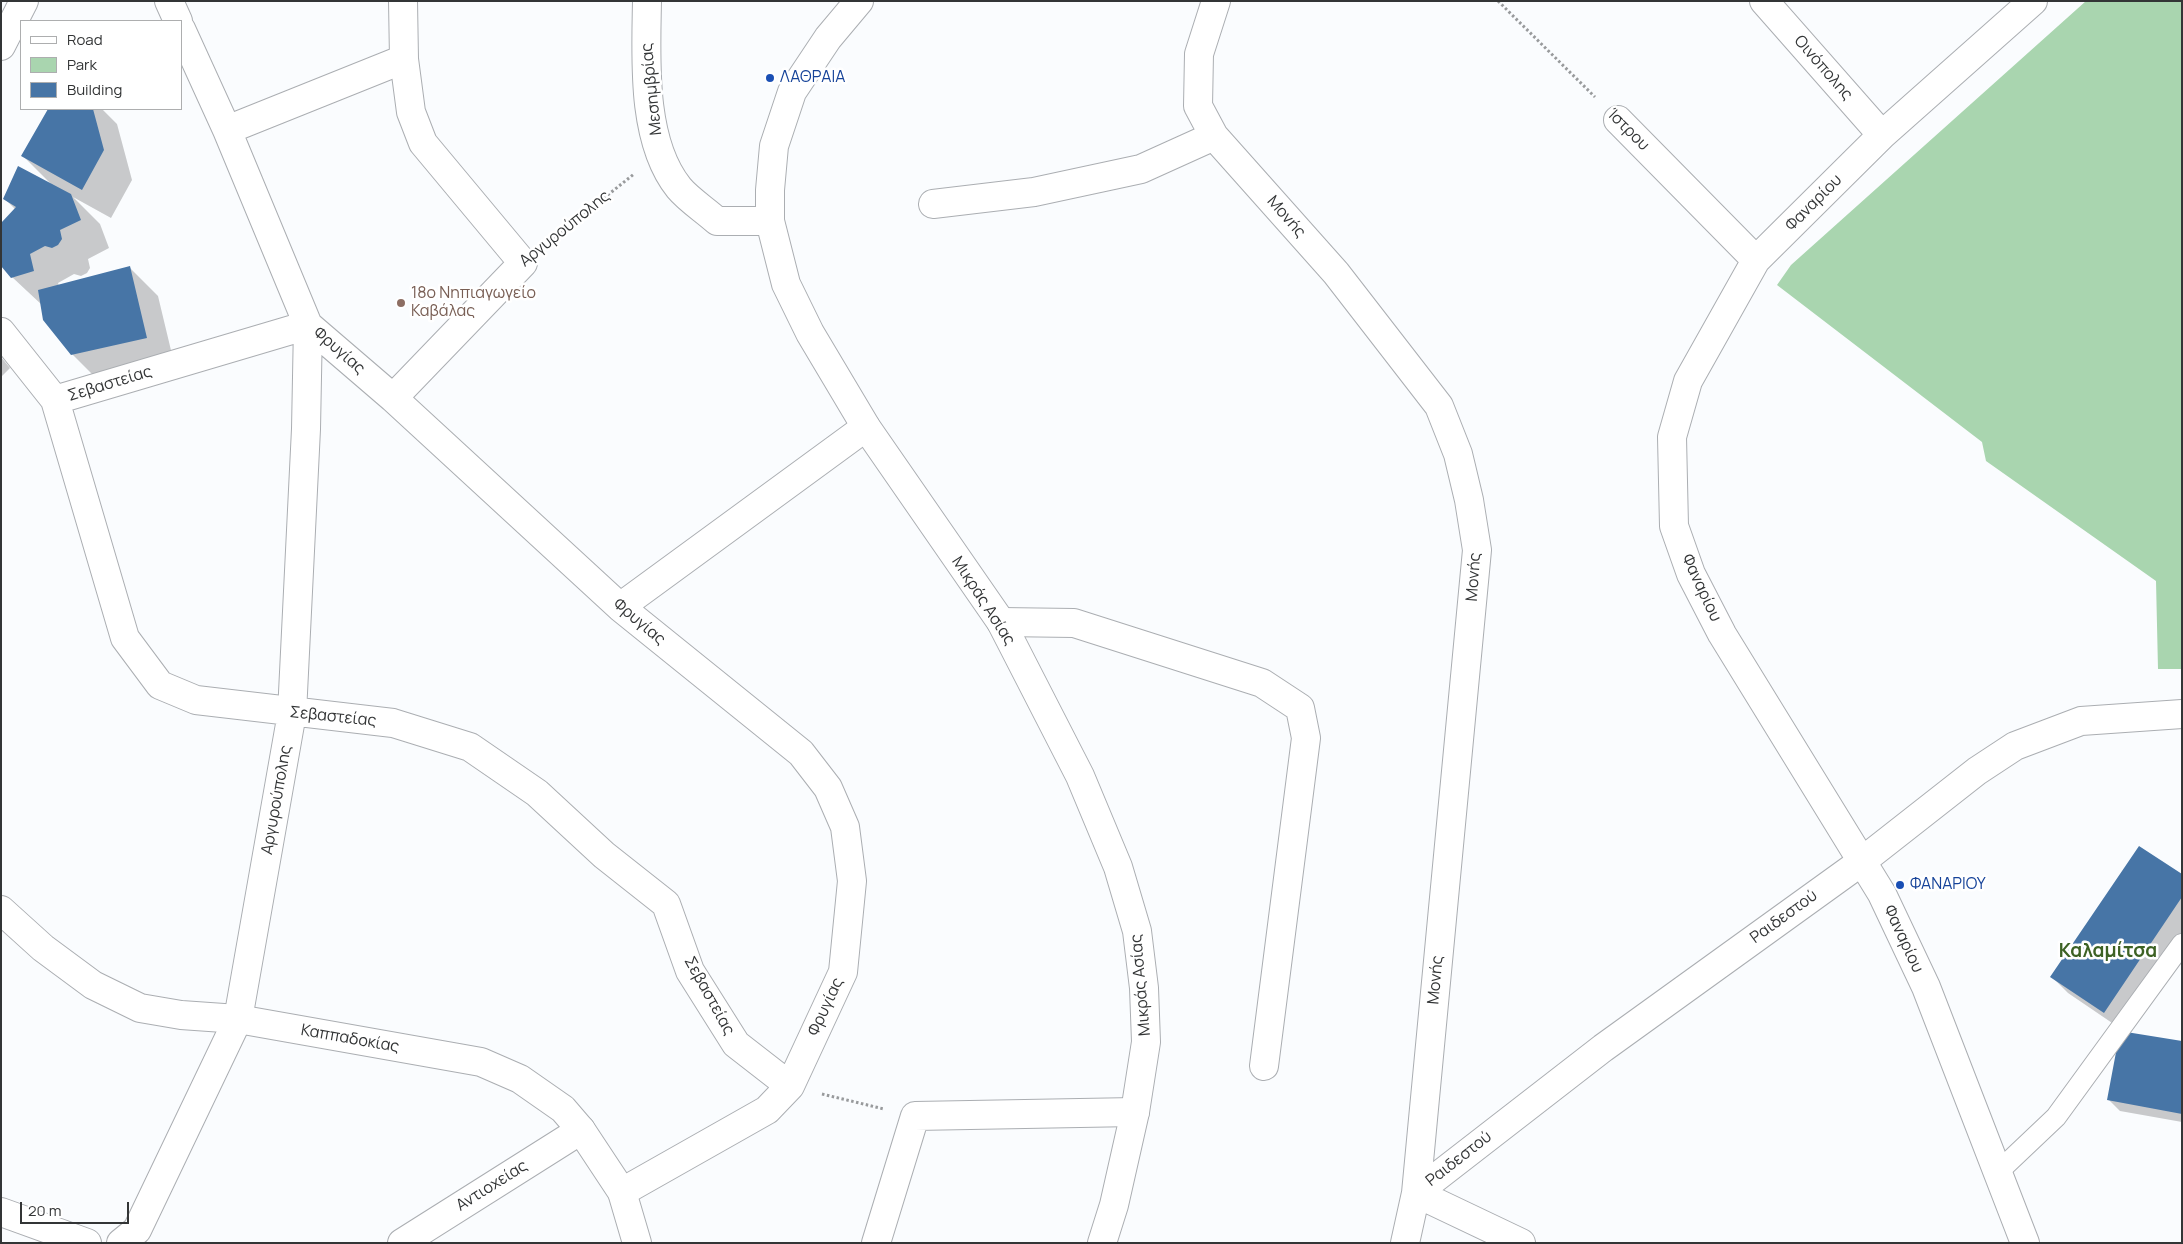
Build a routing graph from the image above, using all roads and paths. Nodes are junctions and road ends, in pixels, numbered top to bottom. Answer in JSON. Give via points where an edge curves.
{"nodes":[{"id":1,"x":24,"y":1,"type":"edge"},
{"id":2,"x":169,"y":1,"type":"edge"},
{"id":3,"x":403,"y":1,"type":"edge"},
{"id":4,"x":647,"y":1,"type":"edge"},
{"id":5,"x":859,"y":1,"type":"edge"},
{"id":6,"x":1216,"y":1,"type":"edge"},
{"id":7,"x":1498,"y":1,"type":"edge"},
{"id":8,"x":1764,"y":1,"type":"edge"},
{"id":9,"x":2033,"y":1,"type":"edge"},
{"id":10,"x":178,"y":20,"type":"edge"},
{"id":11,"x":182,"y":31,"type":"edge"},
{"id":12,"x":1,"y":46,"type":"edge"},
{"id":13,"x":404,"y":59,"type":"junction"},
{"id":14,"x":1618,"y":120,"type":"joint"},
{"id":15,"x":227,"y":130,"type":"junction"},
{"id":16,"x":1882,"y":135,"type":"junction"},
{"id":17,"x":1214,"y":136,"type":"junction"},
{"id":18,"x":660,"y":154,"type":"junction"},
{"id":19,"x":933,"y":204,"type":"dead end"},
{"id":20,"x":770,"y":221,"type":"junction"},
{"id":21,"x":1756,"y":260,"type":"junction"},
{"id":22,"x":523,"y":263,"type":"junction"},
{"id":23,"x":308,"y":325,"type":"junction"},
{"id":24,"x":1,"y":332,"type":"edge"},
{"id":25,"x":394,"y":398,"type":"junction"},
{"id":26,"x":55,"y":400,"type":"junction"},
{"id":27,"x":866,"y":427,"type":"junction"},
{"id":28,"x":620,"y":607,"type":"junction"},
{"id":29,"x":1000,"y":622,"type":"junction"},
{"id":30,"x":292,"y":713,"type":"junction"},
{"id":31,"x":2182,"y":714,"type":"edge"},
{"id":32,"x":1862,"y":862,"type":"junction"},
{"id":33,"x":1,"y":910,"type":"edge"},
{"id":34,"x":2182,"y":944,"type":"edge"},
{"id":35,"x":238,"y":1019,"type":"junction"},
{"id":36,"x":1264,"y":1066,"type":"dead end"},
{"id":37,"x":790,"y":1086,"type":"junction"},
{"id":38,"x":1135,"y":1112,"type":"junction"},
{"id":39,"x":914,"y":1116,"type":"junction"},
{"id":40,"x":581,"y":1130,"type":"junction"},
{"id":41,"x":1998,"y":1172,"type":"junction"},
{"id":42,"x":622,"y":1192,"type":"junction"},
{"id":43,"x":1416,"y":1193,"type":"junction"},
{"id":44,"x":1,"y":1212,"type":"edge"},
{"id":45,"x":87,"y":1243,"type":"edge"},
{"id":46,"x":121,"y":1243,"type":"edge"},
{"id":47,"x":402,"y":1243,"type":"edge"},
{"id":48,"x":636,"y":1243,"type":"edge"},
{"id":49,"x":876,"y":1243,"type":"edge"},
{"id":50,"x":1102,"y":1243,"type":"edge"},
{"id":51,"x":1405,"y":1243,"type":"edge"},
{"id":52,"x":1521,"y":1243,"type":"edge"},
{"id":53,"x":2025,"y":1243,"type":"edge"}],
"edges":[{"from":1,"to":12,"type":"street"},
{"from":2,"to":10,"type":"street"},
{"from":3,"to":13,"type":"street"},
{"from":4,"to":18,"type":"street","name":"Μεσημβρίας","via":[[646,65]]},
{"from":5,"to":20,"type":"street","name":"Μικράς Ασίας","via":[[828,38],[792,92],[774,146]]},
{"from":6,"to":17,"type":"street","name":"Μονής","via":[[1198,54],[1198,106]]},
{"from":7,"to":14,"type":"path","name":"Ίστρου"},
{"from":8,"to":16,"type":"street","name":"Οινόπολης"},
{"from":9,"to":16,"type":"street","name":"Φαναρίου"},
{"from":11,"to":15,"type":"street","name":"Φρυγίας"},
{"from":13,"to":15,"type":"street"},
{"from":13,"to":22,"type":"street","via":[[411,112],[423,144]]},
{"from":14,"to":21,"type":"street","name":"Ίστρου"},
{"from":15,"to":23,"type":"street","name":"Φρυγίας"},
{"from":16,"to":21,"type":"street","name":"Φαναρίου"},
{"from":17,"to":19,"type":"street","via":[[1142,169],[1034,192]]},
{"from":17,"to":43,"type":"street","name":"Μονής","via":[[1336,273],[1439,406],[1458,454],[1469,500],[1477,550]]},
{"from":18,"to":20,"type":"street","name":"Μεσημβρίας","via":[[679,188],[717,221]]},
{"from":18,"to":22,"type":"path","name":"Αργυρούπολης"},
{"from":20,"to":27,"type":"street","name":"Μικράς Ασίας","via":[[786,284],[810,333]]},
{"from":21,"to":32,"type":"street","name":"Φαναρίου","via":[[1688,381],[1672,437],[1674,526],[1691,574],[1722,634]]},
{"from":22,"to":25,"type":"street","name":"Αργυρούπολης"},
{"from":23,"to":25,"type":"street","name":"Φρυγίας"},
{"from":23,"to":26,"type":"street","name":"Σεβαστείας"},
{"from":23,"to":30,"type":"street","name":"Αργυρούπολης"},
{"from":24,"to":26,"type":"street"},
{"from":25,"to":28,"type":"street","name":"Φρυγίας"},
{"from":26,"to":30,"type":"street","name":"Σεβαστείας","via":[[125,638],[136,654],[160,685],[196,700]]},
{"from":27,"to":28,"type":"street"},
{"from":27,"to":29,"type":"street","name":"Μικράς Ασίας"},
{"from":28,"to":37,"type":"street","name":"Φρυγίας","via":[[801,753],[828,788],[845,827],[852,881],[843,972]]},
{"from":29,"to":36,"type":"street","via":[[1074,624],[1262,683],[1300,708],[1306,738]]},
{"from":29,"to":38,"type":"street","name":"Μικράς Ασίας","via":[[1080,776],[1118,868],[1138,931],[1146,1042]]},
{"from":30,"to":35,"type":"street","name":"Αργυρούπολης"},
{"from":30,"to":37,"type":"street","name":"Σεβαστείας","via":[[393,723],[470,747],[537,793],[604,855],[666,904],[690,971],[736,1044]]},
{"from":31,"to":32,"type":"street","name":"Ραιδεστού","via":[[2081,720],[2015,746],[1977,771]]},
{"from":32,"to":41,"type":"street","name":"Φαναρίου","via":[[1882,894],[1926,987]]},
{"from":32,"to":43,"type":"street","name":"Ραιδεστού","via":[[1603,1048]]},
{"from":33,"to":35,"type":"street","name":"Καππαδοκίας","via":[[43,948],[93,986],[140,1008]]},
{"from":34,"to":41,"type":"lane","via":[[2056,1117]]},
{"from":35,"to":40,"type":"street","name":"Καππαδοκίας","via":[[481,1062],[520,1079],[563,1109]]},
{"from":35,"to":46,"type":"street","name":"Αργυρούπολης","via":[[137,1230]]},
{"from":37,"to":39,"type":"path"},
{"from":37,"to":42,"type":"street","name":"Φρυγίας","via":[[767,1110]]},
{"from":38,"to":39,"type":"street"},
{"from":38,"to":50,"type":"street","name":"Μικράς Ασίας"},
{"from":39,"to":49,"type":"street"},
{"from":40,"to":42,"type":"street","name":"Καππαδοκίας"},
{"from":40,"to":47,"type":"street","name":"Αντιοχείας"},
{"from":41,"to":53,"type":"street","name":"Φαναρίου"},
{"from":42,"to":48,"type":"street","name":"Καππαδοκίας"},
{"from":43,"to":51,"type":"street","name":"Μονής"},
{"from":43,"to":52,"type":"street"},
{"from":44,"to":45,"type":"street"}]}
